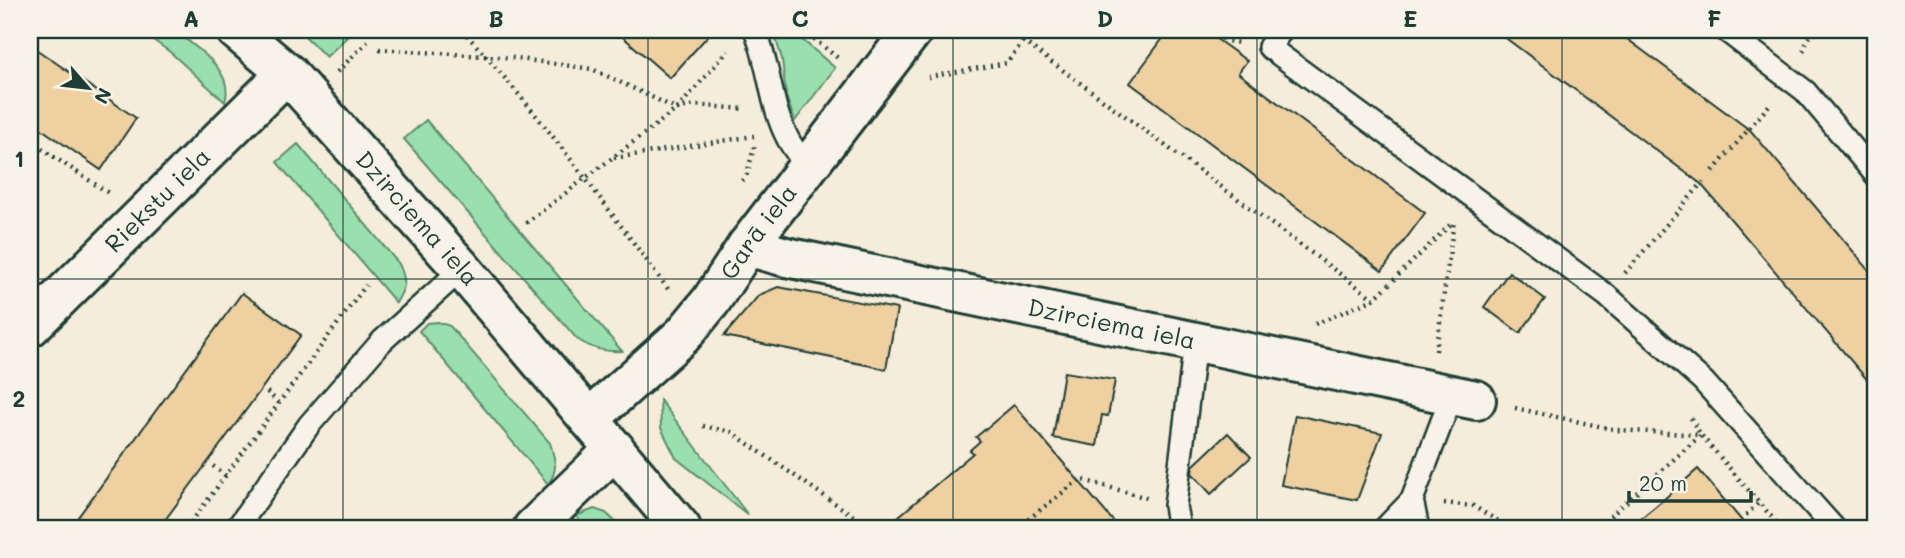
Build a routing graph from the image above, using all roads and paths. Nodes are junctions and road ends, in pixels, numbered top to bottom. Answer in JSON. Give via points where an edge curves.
{"nodes":[{"id":1,"x":236,"y":30,"type":"edge"},
{"id":2,"x":462,"y":30,"type":"edge"},
{"id":3,"x":755,"y":30,"type":"edge"},
{"id":4,"x":803,"y":30,"type":"edge"},
{"id":5,"x":913,"y":30,"type":"edge"},
{"id":6,"x":1031,"y":30,"type":"edge"},
{"id":7,"x":1282,"y":30,"type":"edge"},
{"id":8,"x":1725,"y":30,"type":"edge"},
{"id":9,"x":1023,"y":41,"type":"junction"},
{"id":10,"x":732,"y":47,"type":"dead end"},
{"id":11,"x":379,"y":49,"type":"dead end"},
{"id":12,"x":487,"y":56,"type":"junction"},
{"id":13,"x":287,"y":73,"type":"junction"},
{"id":14,"x":1791,"y":80,"type":"junction"},
{"id":15,"x":873,"y":82,"type":"junction"},
{"id":16,"x":677,"y":109,"type":"junction"},
{"id":17,"x":757,"y":110,"type":"dead end"},
{"id":18,"x":39,"y":128,"type":"dead end"},
{"id":19,"x":758,"y":135,"type":"dead end"},
{"id":20,"x":30,"y":141,"type":"edge"},
{"id":21,"x":612,"y":159,"type":"junction"},
{"id":22,"x":807,"y":166,"type":"junction"},
{"id":23,"x":1713,"y":172,"type":"dead end"},
{"id":24,"x":1875,"y":173,"type":"edge"},
{"id":25,"x":585,"y":180,"type":"junction"},
{"id":26,"x":1703,"y":182,"type":"dead end"},
{"id":27,"x":1461,"y":188,"type":"junction"},
{"id":28,"x":143,"y":216,"type":"junction"},
{"id":29,"x":1453,"y":222,"type":"junction"},
{"id":30,"x":526,"y":223,"type":"dead end"},
{"id":31,"x":747,"y":246,"type":"junction"},
{"id":32,"x":462,"y":269,"type":"junction"},
{"id":33,"x":366,"y":285,"type":"dead end"},
{"id":34,"x":673,"y":295,"type":"dead end"},
{"id":35,"x":1606,"y":295,"type":"junction"},
{"id":36,"x":1374,"y":299,"type":"junction"},
{"id":37,"x":1311,"y":326,"type":"dead end"},
{"id":38,"x":30,"y":327,"type":"edge"},
{"id":39,"x":1195,"y":342,"type":"junction"},
{"id":40,"x":1453,"y":395,"type":"junction"},
{"id":41,"x":589,"y":419,"type":"junction"},
{"id":42,"x":703,"y":426,"type":"dead end"},
{"id":43,"x":615,"y":449,"type":"junction"},
{"id":44,"x":1412,"y":500,"type":"junction"},
{"id":45,"x":1175,"y":506,"type":"junction"},
{"id":46,"x":187,"y":528,"type":"edge"},
{"id":47,"x":237,"y":528,"type":"edge"},
{"id":48,"x":533,"y":528,"type":"edge"},
{"id":49,"x":681,"y":528,"type":"edge"},
{"id":50,"x":871,"y":528,"type":"edge"},
{"id":51,"x":1017,"y":528,"type":"edge"},
{"id":52,"x":1179,"y":528,"type":"edge"},
{"id":53,"x":1385,"y":528,"type":"edge"},
{"id":54,"x":1419,"y":528,"type":"edge"},
{"id":55,"x":1510,"y":528,"type":"edge"},
{"id":56,"x":1604,"y":528,"type":"edge"},
{"id":57,"x":1834,"y":528,"type":"edge"}],
"edges":[{"from":1,"to":13,"type":"street","name":"Dzirciema iela"},
{"from":2,"to":12,"type":"path"},
{"from":3,"to":22,"type":"lane","via":[[788,139]]},
{"from":4,"to":15,"type":"path"},
{"from":5,"to":15,"type":"street","name":"Garā iela"},
{"from":6,"to":9,"type":"path"},
{"from":7,"to":27,"type":"lane","via":[[1269,47]]},
{"from":8,"to":14,"type":"lane"},
{"from":9,"to":15,"type":"path","via":[[1007,63],[899,83]]},
{"from":9,"to":36,"type":"path"},
{"from":10,"to":16,"type":"path"},
{"from":11,"to":12,"type":"path"},
{"from":12,"to":16,"type":"path","via":[[592,69]]},
{"from":12,"to":25,"type":"path"},
{"from":13,"to":28,"type":"street","name":"Riekstu iela"},
{"from":13,"to":32,"type":"street","name":"Dzirciema iela"},
{"from":14,"to":23,"type":"path"},
{"from":14,"to":24,"type":"lane"},
{"from":15,"to":22,"type":"street","name":"Garā iela"},
{"from":16,"to":17,"type":"path","via":[[693,105]]},
{"from":16,"to":21,"type":"path"},
{"from":18,"to":20,"type":"path"},
{"from":19,"to":21,"type":"path"},
{"from":20,"to":28,"type":"path"},
{"from":21,"to":25,"type":"path"},
{"from":22,"to":31,"type":"street","name":"Garā iela"},
{"from":25,"to":30,"type":"path"},
{"from":25,"to":34,"type":"path"},
{"from":26,"to":35,"type":"path"},
{"from":27,"to":29,"type":"path"},
{"from":27,"to":35,"type":"lane"},
{"from":28,"to":38,"type":"street","name":"Riekstu iela"},
{"from":29,"to":36,"type":"path"},
{"from":29,"to":40,"type":"path"},
{"from":31,"to":39,"type":"street","name":"Dzirciema iela"},
{"from":31,"to":41,"type":"street","name":"Garā iela","via":[[683,335]]},
{"from":32,"to":41,"type":"street","name":"Dzirciema iela"},
{"from":32,"to":47,"type":"lane","via":[[382,341],[309,425]]},
{"from":33,"to":46,"type":"path"},
{"from":35,"to":57,"type":"lane","via":[[1703,381]]},
{"from":36,"to":37,"type":"path"},
{"from":39,"to":40,"type":"street","name":"Dzirciema iela"},
{"from":39,"to":45,"type":"lane"},
{"from":40,"to":44,"type":"lane"},
{"from":40,"to":56,"type":"path","via":[[1617,430],[1701,435],[1605,521]]},
{"from":41,"to":43,"type":"street","name":"Dzirciema iela"},
{"from":42,"to":50,"type":"path","via":[[732,432]]},
{"from":43,"to":48,"type":"street"},
{"from":43,"to":49,"type":"street","name":"Dzirciema iela"},
{"from":44,"to":53,"type":"lane"},
{"from":44,"to":54,"type":"lane"},
{"from":44,"to":55,"type":"path","via":[[1473,506]]},
{"from":45,"to":51,"type":"path","via":[[1080,479]]},
{"from":45,"to":52,"type":"lane"}]}
